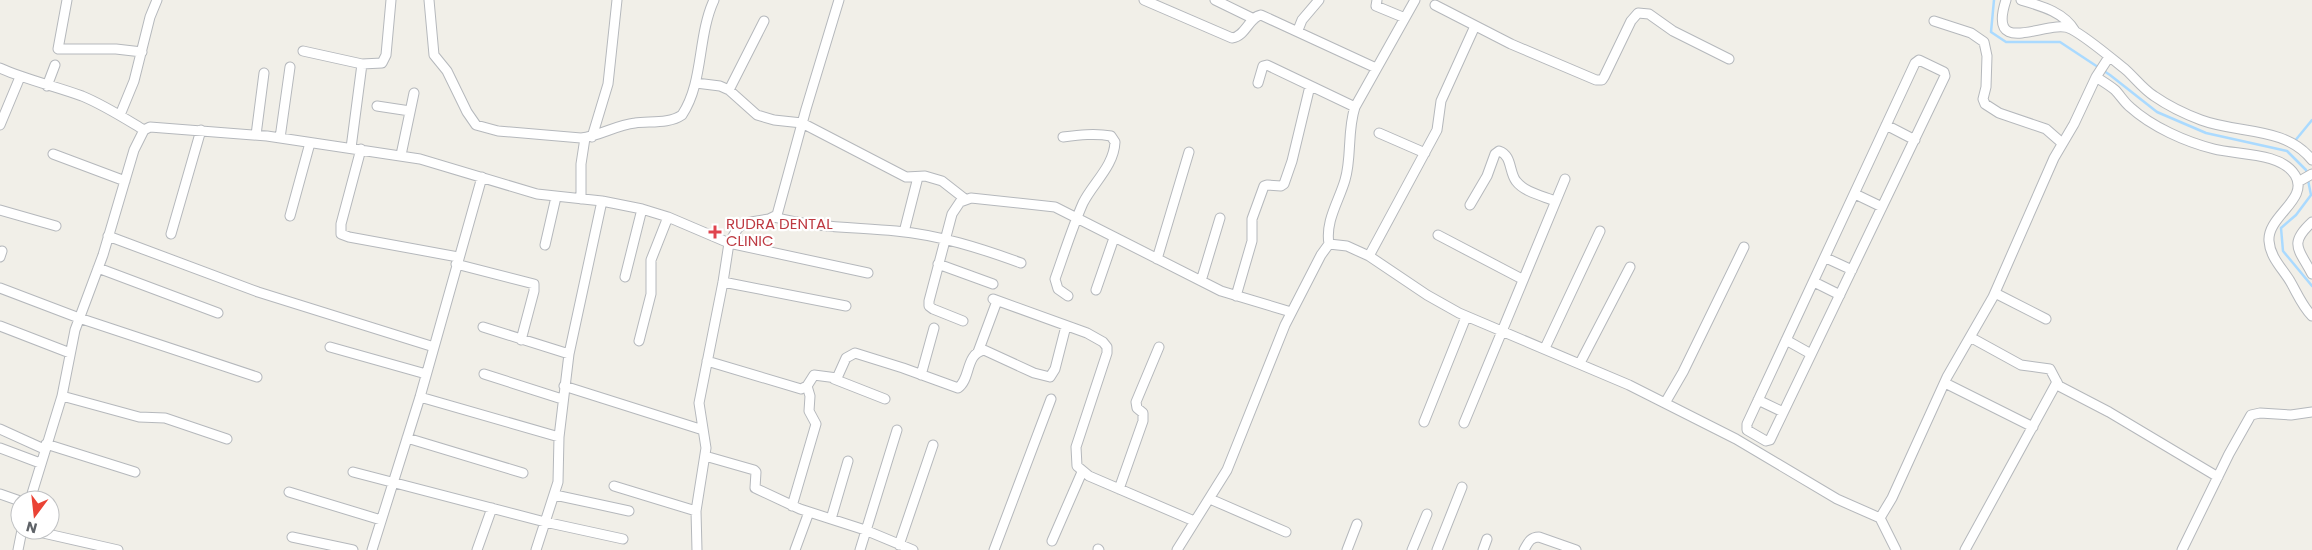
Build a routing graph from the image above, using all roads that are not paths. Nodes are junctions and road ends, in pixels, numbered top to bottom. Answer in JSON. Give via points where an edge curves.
{"nodes":[{"id":1,"x":67,"y":0,"type":"edge"},
{"id":2,"x":157,"y":0,"type":"edge"},
{"id":3,"x":391,"y":0,"type":"edge"},
{"id":4,"x":429,"y":0,"type":"edge"},
{"id":5,"x":617,"y":0,"type":"edge"},
{"id":6,"x":714,"y":0,"type":"edge"},
{"id":7,"x":839,"y":0,"type":"edge"},
{"id":8,"x":1144,"y":0,"type":"edge"},
{"id":9,"x":1215,"y":0,"type":"edge"},
{"id":10,"x":1319,"y":0,"type":"edge"},
{"id":11,"x":1377,"y":0,"type":"edge"},
{"id":12,"x":1415,"y":0,"type":"edge"},
{"id":13,"x":2006,"y":0,"type":"edge"},
{"id":14,"x":2021,"y":0,"type":"edge"},
{"id":15,"x":1434,"y":5,"type":"dead end"},
{"id":16,"x":1254,"y":18,"type":"junction"},
{"id":17,"x":1405,"y":18,"type":"junction"},
{"id":18,"x":764,"y":21,"type":"dead end"},
{"id":19,"x":1934,"y":21,"type":"dead end"},
{"id":20,"x":1475,"y":26,"type":"junction"},
{"id":21,"x":1298,"y":30,"type":"junction"},
{"id":22,"x":2077,"y":34,"type":"junction"},
{"id":23,"x":303,"y":51,"type":"dead end"},
{"id":24,"x":142,"y":52,"type":"junction"},
{"id":25,"x":2108,"y":58,"type":"junction"},
{"id":26,"x":1729,"y":59,"type":"dead end"},
{"id":27,"x":362,"y":64,"type":"junction"},
{"id":28,"x":55,"y":65,"type":"dead end"},
{"id":29,"x":290,"y":67,"type":"dead end"},
{"id":30,"x":0,"y":68,"type":"edge"},
{"id":31,"x":1376,"y":68,"type":"junction"},
{"id":32,"x":264,"y":72,"type":"dead end"},
{"id":33,"x":2096,"y":75,"type":"junction"},
{"id":34,"x":20,"y":77,"type":"junction"},
{"id":35,"x":1258,"y":82,"type":"dead end"},
{"id":36,"x":696,"y":83,"type":"junction"},
{"id":37,"x":47,"y":86,"type":"junction"},
{"id":38,"x":1310,"y":86,"type":"junction"},
{"id":39,"x":729,"y":90,"type":"junction"},
{"id":40,"x":414,"y":93,"type":"dead end"},
{"id":41,"x":377,"y":106,"type":"dead end"},
{"id":42,"x":1355,"y":107,"type":"junction"},
{"id":43,"x":410,"y":111,"type":"junction"},
{"id":44,"x":120,"y":115,"type":"junction"},
{"id":45,"x":802,"y":124,"type":"junction"},
{"id":46,"x":0,"y":125,"type":"edge"},
{"id":47,"x":1886,"y":125,"type":"junction"},
{"id":48,"x":144,"y":130,"type":"junction"},
{"id":49,"x":202,"y":130,"type":"junction"},
{"id":50,"x":1379,"y":133,"type":"dead end"},
{"id":51,"x":256,"y":135,"type":"junction"},
{"id":52,"x":588,"y":137,"type":"junction"},
{"id":53,"x":280,"y":138,"type":"junction"},
{"id":54,"x":1064,"y":138,"type":"dead end"},
{"id":55,"x":1914,"y":140,"type":"junction"},
{"id":56,"x":310,"y":143,"type":"junction"},
{"id":57,"x":2062,"y":143,"type":"junction"},
{"id":58,"x":351,"y":148,"type":"junction"},
{"id":59,"x":361,"y":149,"type":"junction"},
{"id":60,"x":1189,"y":152,"type":"dead end"},
{"id":61,"x":1425,"y":153,"type":"junction"},
{"id":62,"x":53,"y":154,"type":"dead end"},
{"id":63,"x":401,"y":155,"type":"junction"},
{"id":64,"x":2312,"y":160,"type":"edge"},
{"id":65,"x":2312,"y":174,"type":"edge"},
{"id":66,"x":482,"y":177,"type":"junction"},
{"id":67,"x":918,"y":177,"type":"junction"},
{"id":68,"x":1565,"y":179,"type":"dead end"},
{"id":69,"x":125,"y":181,"type":"junction"},
{"id":70,"x":2300,"y":181,"type":"junction"},
{"id":71,"x":1855,"y":194,"type":"junction"},
{"id":72,"x":556,"y":197,"type":"junction"},
{"id":73,"x":581,"y":199,"type":"junction"},
{"id":74,"x":965,"y":199,"type":"junction"},
{"id":75,"x":602,"y":201,"type":"junction"},
{"id":76,"x":1555,"y":201,"type":"junction"},
{"id":77,"x":1470,"y":205,"type":"dead end"},
{"id":78,"x":1882,"y":207,"type":"junction"},
{"id":79,"x":642,"y":209,"type":"junction"},
{"id":80,"x":0,"y":210,"type":"edge"},
{"id":81,"x":290,"y":216,"type":"dead end"},
{"id":82,"x":668,"y":217,"type":"junction"},
{"id":83,"x":774,"y":217,"type":"junction"},
{"id":84,"x":1077,"y":218,"type":"junction"},
{"id":85,"x":1220,"y":218,"type":"dead end"},
{"id":86,"x":56,"y":226,"type":"dead end"},
{"id":87,"x":2310,"y":226,"type":"edge"},
{"id":88,"x":1600,"y":231,"type":"dead end"},
{"id":89,"x":904,"y":232,"type":"junction"},
{"id":90,"x":171,"y":234,"type":"dead end"},
{"id":91,"x":1438,"y":235,"type":"dead end"},
{"id":92,"x":108,"y":236,"type":"junction"},
{"id":93,"x":1114,"y":238,"type":"junction"},
{"id":94,"x":944,"y":239,"type":"junction"},
{"id":95,"x":729,"y":243,"type":"junction"},
{"id":96,"x":1329,"y":244,"type":"junction"},
{"id":97,"x":544,"y":245,"type":"dead end"},
{"id":98,"x":1744,"y":247,"type":"dead end"},
{"id":99,"x":1369,"y":256,"type":"junction"},
{"id":100,"x":1826,"y":258,"type":"junction"},
{"id":101,"x":1157,"y":259,"type":"junction"},
{"id":102,"x":457,"y":261,"type":"junction"},
{"id":103,"x":1021,"y":263,"type":"dead end"},
{"id":104,"x":938,"y":264,"type":"junction"},
{"id":105,"x":1630,"y":267,"type":"dead end"},
{"id":106,"x":98,"y":268,"type":"junction"},
{"id":107,"x":1852,"y":270,"type":"junction"},
{"id":108,"x":868,"y":273,"type":"dead end"},
{"id":109,"x":2312,"y":274,"type":"edge"},
{"id":110,"x":625,"y":277,"type":"dead end"},
{"id":111,"x":1522,"y":279,"type":"junction"},
{"id":112,"x":1202,"y":281,"type":"junction"},
{"id":113,"x":723,"y":282,"type":"junction"},
{"id":114,"x":1814,"y":282,"type":"junction"},
{"id":115,"x":992,"y":284,"type":"dead end"},
{"id":116,"x":0,"y":288,"type":"edge"},
{"id":117,"x":1096,"y":290,"type":"dead end"},
{"id":118,"x":1995,"y":293,"type":"junction"},
{"id":119,"x":1840,"y":295,"type":"junction"},
{"id":120,"x":1068,"y":296,"type":"dead end"},
{"id":121,"x":1236,"y":296,"type":"junction"},
{"id":122,"x":846,"y":306,"type":"dead end"},
{"id":123,"x":1291,"y":312,"type":"junction"},
{"id":124,"x":218,"y":313,"type":"dead end"},
{"id":125,"x":2312,"y":316,"type":"edge"},
{"id":126,"x":1466,"y":317,"type":"junction"},
{"id":127,"x":79,"y":318,"type":"junction"},
{"id":128,"x":2046,"y":319,"type":"dead end"},
{"id":129,"x":962,"y":321,"type":"dead end"},
{"id":130,"x":0,"y":326,"type":"edge"},
{"id":131,"x":1066,"y":326,"type":"junction"},
{"id":132,"x":483,"y":327,"type":"dead end"},
{"id":133,"x":934,"y":328,"type":"dead end"},
{"id":134,"x":1500,"y":331,"type":"junction"},
{"id":135,"x":1970,"y":337,"type":"junction"},
{"id":136,"x":521,"y":340,"type":"junction"},
{"id":137,"x":1786,"y":340,"type":"junction"},
{"id":138,"x":639,"y":341,"type":"dead end"},
{"id":139,"x":434,"y":346,"type":"junction"},
{"id":140,"x":330,"y":347,"type":"dead end"},
{"id":141,"x":1159,"y":347,"type":"dead end"},
{"id":142,"x":1545,"y":348,"type":"junction"},
{"id":143,"x":978,"y":352,"type":"junction"},
{"id":144,"x":70,"y":353,"type":"junction"},
{"id":145,"x":569,"y":354,"type":"junction"},
{"id":146,"x":1811,"y":354,"type":"junction"},
{"id":147,"x":707,"y":361,"type":"junction"},
{"id":148,"x":1580,"y":363,"type":"junction"},
{"id":149,"x":426,"y":374,"type":"junction"},
{"id":150,"x":484,"y":374,"type":"dead end"},
{"id":151,"x":921,"y":375,"type":"junction"},
{"id":152,"x":257,"y":377,"type":"dead end"},
{"id":153,"x":834,"y":379,"type":"junction"},
{"id":154,"x":2057,"y":382,"type":"junction"},
{"id":155,"x":1945,"y":383,"type":"junction"},
{"id":156,"x":564,"y":386,"type":"junction"},
{"id":157,"x":807,"y":386,"type":"junction"},
{"id":158,"x":62,"y":396,"type":"junction"},
{"id":159,"x":420,"y":397,"type":"junction"},
{"id":160,"x":1051,"y":398,"type":"dead end"},
{"id":161,"x":562,"y":399,"type":"junction"},
{"id":162,"x":885,"y":400,"type":"dead end"},
{"id":163,"x":1758,"y":400,"type":"junction"},
{"id":164,"x":1665,"y":403,"type":"junction"},
{"id":165,"x":1783,"y":412,"type":"junction"},
{"id":166,"x":2312,"y":412,"type":"edge"},
{"id":167,"x":1424,"y":422,"type":"dead end"},
{"id":168,"x":1464,"y":423,"type":"dead end"},
{"id":169,"x":2033,"y":427,"type":"junction"},
{"id":170,"x":0,"y":429,"type":"edge"},
{"id":171,"x":704,"y":430,"type":"junction"},
{"id":172,"x":897,"y":430,"type":"dead end"},
{"id":173,"x":1756,"y":435,"type":"junction"},
{"id":174,"x":559,"y":437,"type":"junction"},
{"id":175,"x":407,"y":438,"type":"junction"},
{"id":176,"x":227,"y":439,"type":"dead end"},
{"id":177,"x":933,"y":445,"type":"dead end"},
{"id":178,"x":45,"y":446,"type":"junction"},
{"id":179,"x":1750,"y":447,"type":"junction"},
{"id":180,"x":0,"y":448,"type":"edge"},
{"id":181,"x":706,"y":456,"type":"junction"},
{"id":182,"x":848,"y":461,"type":"dead end"},
{"id":183,"x":40,"y":463,"type":"junction"},
{"id":184,"x":135,"y":472,"type":"dead end"},
{"id":185,"x":353,"y":472,"type":"dead end"},
{"id":186,"x":1082,"y":472,"type":"junction"},
{"id":187,"x":523,"y":473,"type":"dead end"},
{"id":188,"x":2218,"y":477,"type":"junction"},
{"id":189,"x":393,"y":483,"type":"junction"},
{"id":190,"x":614,"y":486,"type":"dead end"},
{"id":191,"x":1462,"y":487,"type":"dead end"},
{"id":192,"x":1119,"y":488,"type":"junction"},
{"id":193,"x":33,"y":490,"type":"edge"},
{"id":194,"x":289,"y":492,"type":"dead end"},
{"id":195,"x":555,"y":495,"type":"junction"},
{"id":196,"x":1210,"y":499,"type":"junction"},
{"id":197,"x":792,"y":506,"type":"junction"},
{"id":198,"x":492,"y":508,"type":"junction"},
{"id":199,"x":629,"y":511,"type":"dead end"},
{"id":200,"x":696,"y":511,"type":"junction"},
{"id":201,"x":809,"y":512,"type":"junction"},
{"id":202,"x":1427,"y":514,"type":"dead end"},
{"id":203,"x":1880,"y":518,"type":"junction"},
{"id":204,"x":830,"y":519,"type":"junction"},
{"id":205,"x":381,"y":520,"type":"junction"},
{"id":206,"x":1194,"y":521,"type":"junction"},
{"id":207,"x":545,"y":522,"type":"junction"},
{"id":208,"x":1357,"y":524,"type":"dead end"},
{"id":209,"x":865,"y":530,"type":"junction"},
{"id":210,"x":1286,"y":532,"type":"dead end"},
{"id":211,"x":60,"y":537,"type":"edge"},
{"id":212,"x":292,"y":537,"type":"dead end"},
{"id":213,"x":1487,"y":538,"type":"dead end"},
{"id":214,"x":623,"y":539,"type":"dead end"},
{"id":215,"x":1052,"y":541,"type":"dead end"},
{"id":216,"x":899,"y":545,"type":"junction"},
{"id":217,"x":118,"y":550,"type":"edge"},
{"id":218,"x":353,"y":550,"type":"edge"},
{"id":219,"x":372,"y":550,"type":"edge"},
{"id":220,"x":477,"y":550,"type":"edge"},
{"id":221,"x":536,"y":550,"type":"edge"},
{"id":222,"x":698,"y":550,"type":"edge"},
{"id":223,"x":795,"y":550,"type":"edge"},
{"id":224,"x":860,"y":550,"type":"edge"},
{"id":225,"x":913,"y":550,"type":"edge"},
{"id":226,"x":994,"y":550,"type":"edge"},
{"id":227,"x":1177,"y":550,"type":"edge"},
{"id":228,"x":1347,"y":550,"type":"edge"},
{"id":229,"x":1412,"y":550,"type":"edge"},
{"id":230,"x":1437,"y":550,"type":"edge"},
{"id":231,"x":1483,"y":550,"type":"edge"},
{"id":232,"x":1524,"y":550,"type":"edge"},
{"id":233,"x":1576,"y":550,"type":"edge"},
{"id":234,"x":1896,"y":550,"type":"edge"},
{"id":235,"x":1965,"y":550,"type":"edge"},
{"id":236,"x":2182,"y":550,"type":"edge"}],
"edges":[{"from":1,"to":24,"type":"street","via":[[58,49]]},
{"from":2,"to":24,"type":"street"},
{"from":3,"to":27,"type":"street","via":[[385,60],[377,64]]},
{"from":4,"to":52,"type":"street","via":[[434,55],[447,71],[476,125],[498,131]]},
{"from":5,"to":52,"type":"street","via":[[608,84]]},
{"from":6,"to":36,"type":"street","via":[[702,35]]},
{"from":7,"to":45,"type":"street"},
{"from":8,"to":16,"type":"street","via":[[1232,38],[1241,34]]},
{"from":9,"to":16,"type":"street"},
{"from":10,"to":21,"type":"street"},
{"from":11,"to":17,"type":"street","via":[[1376,6]]},
{"from":12,"to":17,"type":"street"},
{"from":13,"to":22,"type":"street","via":[[2002,18],[2004,27],[2011,32],[2026,34],[2060,26]]},
{"from":14,"to":22,"type":"street","via":[[2067,20]]},
{"from":15,"to":20,"type":"street"},
{"from":16,"to":21,"type":"street","via":[[1261,15]]},
{"from":17,"to":31,"type":"street"},
{"from":18,"to":39,"type":"street"},
{"from":19,"to":57,"type":"street","via":[[1970,33],[1984,42],[1987,56],[1985,104],[1999,113],[2046,129]]},
{"from":20,"to":26,"type":"street","via":[[1596,80],[1604,77],[1631,20],[1640,12],[1653,16],[1673,31]]},
{"from":20,"to":61,"type":"street","via":[[1441,101],[1439,127]]},
{"from":21,"to":31,"type":"street"},
{"from":22,"to":25,"type":"street"},
{"from":23,"to":27,"type":"street"},
{"from":24,"to":44,"type":"street"},
{"from":25,"to":33,"type":"street"},
{"from":25,"to":64,"type":"street","via":[[2155,97],[2188,114],[2212,123],[2272,135],[2295,144]]},
{"from":27,"to":58,"type":"street"},
{"from":28,"to":37,"type":"street"},
{"from":29,"to":53,"type":"street"},
{"from":30,"to":34,"type":"street"},
{"from":31,"to":42,"type":"street"},
{"from":32,"to":51,"type":"street"},
{"from":33,"to":57,"type":"street","via":[[2078,117]]},
{"from":33,"to":70,"type":"street","via":[[2129,107],[2164,129],[2207,147],[2281,163]]},
{"from":34,"to":37,"type":"street"},
{"from":34,"to":46,"type":"street"},
{"from":35,"to":38,"type":"street","via":[[1263,66],[1268,65]]},
{"from":36,"to":39,"type":"street"},
{"from":36,"to":52,"type":"street","via":[[685,110],[678,118],[623,125]]},
{"from":37,"to":44,"type":"street","via":[[81,96]]},
{"from":38,"to":42,"type":"street"},
{"from":38,"to":121,"type":"street","via":[[1285,181],[1281,186],[1264,186],[1252,219],[1252,241]]},
{"from":39,"to":45,"type":"street","via":[[757,115]]},
{"from":40,"to":43,"type":"street"},
{"from":41,"to":43,"type":"street"},
{"from":42,"to":96,"type":"street","via":[[1350,124],[1346,175],[1330,219]]},
{"from":43,"to":63,"type":"street"},
{"from":44,"to":48,"type":"street"},
{"from":45,"to":67,"type":"street","via":[[906,177]]},
{"from":45,"to":83,"type":"street","via":[[782,202]]},
{"from":47,"to":55,"type":"street"},
{"from":47,"to":55,"type":"street","via":[[1917,61],[1944,72],[1945,76]]},
{"from":47,"to":71,"type":"street"},
{"from":48,"to":49,"type":"street","via":[[157,126]]},
{"from":48,"to":69,"type":"street"},
{"from":49,"to":51,"type":"street"},
{"from":49,"to":90,"type":"street"},
{"from":50,"to":61,"type":"street"},
{"from":51,"to":53,"type":"street"},
{"from":52,"to":73,"type":"street","via":[[581,164]]},
{"from":53,"to":56,"type":"street"},
{"from":54,"to":84,"type":"street","via":[[1106,135],[1114,138],[1115,142],[1109,163]]},
{"from":55,"to":78,"type":"street"},
{"from":56,"to":58,"type":"street"},
{"from":56,"to":81,"type":"street"},
{"from":57,"to":118,"type":"street"},
{"from":58,"to":59,"type":"street"},
{"from":59,"to":63,"type":"street"},
{"from":59,"to":102,"type":"street","via":[[341,234]]},
{"from":60,"to":101,"type":"street"},
{"from":61,"to":99,"type":"street"},
{"from":62,"to":69,"type":"street"},
{"from":63,"to":66,"type":"street"},
{"from":65,"to":70,"type":"street"},
{"from":66,"to":72,"type":"street"},
{"from":66,"to":102,"type":"street"},
{"from":67,"to":74,"type":"street","via":[[942,181]]},
{"from":67,"to":89,"type":"street"},
{"from":68,"to":76,"type":"street"},
{"from":69,"to":92,"type":"street"},
{"from":70,"to":125,"type":"street","via":[[2295,196],[2272,224],[2269,242],[2275,261]]},
{"from":71,"to":78,"type":"street"},
{"from":71,"to":100,"type":"street"},
{"from":72,"to":73,"type":"street"},
{"from":72,"to":97,"type":"street"},
{"from":73,"to":75,"type":"street"},
{"from":74,"to":84,"type":"street","via":[[1046,205]]},
{"from":74,"to":94,"type":"street","via":[[952,214]]},
{"from":75,"to":79,"type":"street"},
{"from":75,"to":145,"type":"street"},
{"from":76,"to":77,"type":"street","via":[[1518,183],[1507,157],[1499,151]]},
{"from":76,"to":111,"type":"street"},
{"from":78,"to":107,"type":"street"},
{"from":79,"to":82,"type":"street"},
{"from":79,"to":110,"type":"street"},
{"from":80,"to":86,"type":"street"},
{"from":82,"to":95,"type":"street"},
{"from":82,"to":138,"type":"street","via":[[652,260],[651,294]]},
{"from":83,"to":89,"type":"street","via":[[809,225]]},
{"from":83,"to":95,"type":"street","via":[[745,223]]},
{"from":84,"to":93,"type":"street"},
{"from":84,"to":120,"type":"street","via":[[1055,279],[1058,290]]},
{"from":85,"to":112,"type":"street"},
{"from":87,"to":109,"type":"street","via":[[2298,237],[2298,245]]},
{"from":88,"to":142,"type":"street"},
{"from":89,"to":94,"type":"street"},
{"from":91,"to":111,"type":"street"},
{"from":92,"to":106,"type":"street"},
{"from":92,"to":139,"type":"street","via":[[258,292]]},
{"from":93,"to":101,"type":"street"},
{"from":93,"to":117,"type":"street"},
{"from":94,"to":103,"type":"street"},
{"from":94,"to":104,"type":"street"},
{"from":95,"to":108,"type":"street"},
{"from":95,"to":113,"type":"street"},
{"from":96,"to":99,"type":"street","via":[[1347,246]]},
{"from":96,"to":123,"type":"street"},
{"from":98,"to":164,"type":"street"},
{"from":99,"to":126,"type":"street","via":[[1426,295]]},
{"from":100,"to":107,"type":"street"},
{"from":100,"to":114,"type":"street"},
{"from":101,"to":112,"type":"street"},
{"from":102,"to":136,"type":"street","via":[[534,284]]},
{"from":102,"to":139,"type":"street"},
{"from":104,"to":115,"type":"street"},
{"from":104,"to":129,"type":"street","via":[[928,301],[930,306]]},
{"from":105,"to":148,"type":"street"},
{"from":106,"to":124,"type":"street"},
{"from":106,"to":127,"type":"street"},
{"from":107,"to":119,"type":"street"},
{"from":111,"to":134,"type":"street"},
{"from":112,"to":121,"type":"street"},
{"from":113,"to":122,"type":"street"},
{"from":113,"to":147,"type":"street"},
{"from":114,"to":119,"type":"street"},
{"from":114,"to":137,"type":"street"},
{"from":116,"to":127,"type":"street"},
{"from":118,"to":128,"type":"street"},
{"from":118,"to":135,"type":"street"},
{"from":119,"to":146,"type":"street"},
{"from":121,"to":123,"type":"street"},
{"from":123,"to":196,"type":"street","via":[[1232,459]]},
{"from":126,"to":134,"type":"street"},
{"from":126,"to":167,"type":"street"},
{"from":127,"to":144,"type":"street"},
{"from":127,"to":152,"type":"street"},
{"from":130,"to":144,"type":"street"},
{"from":131,"to":143,"type":"street","via":[[995,300]]},
{"from":131,"to":143,"type":"street","via":[[1050,377],[1034,373],[994,353]]},
{"from":131,"to":186,"type":"street","via":[[1096,337],[1107,347],[1076,447],[1077,466]]},
{"from":132,"to":136,"type":"street"},
{"from":133,"to":151,"type":"street"},
{"from":134,"to":142,"type":"street"},
{"from":134,"to":168,"type":"street"},
{"from":135,"to":154,"type":"street","via":[[2022,365],[2050,369]]},
{"from":135,"to":155,"type":"street"},
{"from":136,"to":145,"type":"street"},
{"from":137,"to":146,"type":"street"},
{"from":137,"to":163,"type":"street"},
{"from":139,"to":149,"type":"street"},
{"from":140,"to":149,"type":"street"},
{"from":141,"to":192,"type":"street","via":[[1136,402],[1144,417]]},
{"from":142,"to":148,"type":"street"},
{"from":143,"to":151,"type":"street","via":[[958,388]]},
{"from":144,"to":158,"type":"street"},
{"from":145,"to":156,"type":"street"},
{"from":146,"to":165,"type":"street"},
{"from":147,"to":157,"type":"street","via":[[796,388]]},
{"from":147,"to":171,"type":"street","via":[[699,403]]},
{"from":148,"to":164,"type":"street"},
{"from":149,"to":159,"type":"street"},
{"from":150,"to":161,"type":"street"},
{"from":151,"to":153,"type":"street","via":[[855,353],[848,355],[839,376]]},
{"from":153,"to":157,"type":"street","via":[[814,375]]},
{"from":153,"to":162,"type":"street"},
{"from":154,"to":169,"type":"street"},
{"from":154,"to":188,"type":"street"},
{"from":155,"to":169,"type":"street"},
{"from":155,"to":203,"type":"street"},
{"from":156,"to":161,"type":"street"},
{"from":156,"to":171,"type":"street"},
{"from":157,"to":197,"type":"street","via":[[809,411],[816,424]]},
{"from":158,"to":176,"type":"street","via":[[133,416],[165,418]]},
{"from":158,"to":178,"type":"street"},
{"from":159,"to":174,"type":"street"},
{"from":159,"to":175,"type":"street"},
{"from":160,"to":226,"type":"street"},
{"from":161,"to":174,"type":"street"},
{"from":163,"to":165,"type":"street"},
{"from":163,"to":173,"type":"street","via":[[1746,426]]},
{"from":164,"to":179,"type":"street"},
{"from":165,"to":173,"type":"street","via":[[1770,440]]},
{"from":166,"to":188,"type":"street","via":[[2291,415],[2260,412],[2251,415]]},
{"from":169,"to":235,"type":"street"},
{"from":170,"to":178,"type":"street"},
{"from":171,"to":181,"type":"street"},
{"from":172,"to":209,"type":"street"},
{"from":173,"to":179,"type":"street"},
{"from":174,"to":195,"type":"street","via":[[560,468]]},
{"from":175,"to":187,"type":"street"},
{"from":175,"to":189,"type":"street"},
{"from":177,"to":216,"type":"street"},
{"from":178,"to":183,"type":"street"},
{"from":178,"to":184,"type":"street"},
{"from":179,"to":203,"type":"street","via":[[1838,499]]},
{"from":180,"to":183,"type":"street"},
{"from":181,"to":197,"type":"street","via":[[754,470],[755,488]]},
{"from":181,"to":200,"type":"street"},
{"from":182,"to":204,"type":"street"},
{"from":183,"to":193,"type":"street"},
{"from":185,"to":189,"type":"street"},
{"from":186,"to":192,"type":"street"},
{"from":186,"to":215,"type":"street"},
{"from":188,"to":236,"type":"street"},
{"from":189,"to":198,"type":"street"},
{"from":189,"to":205,"type":"street"},
{"from":190,"to":200,"type":"street"},
{"from":191,"to":230,"type":"street"},
{"from":192,"to":206,"type":"street"},
{"from":194,"to":205,"type":"street"},
{"from":195,"to":199,"type":"street"},
{"from":195,"to":207,"type":"street"},
{"from":196,"to":206,"type":"street"},
{"from":196,"to":210,"type":"street"},
{"from":197,"to":201,"type":"street"},
{"from":198,"to":207,"type":"street"},
{"from":198,"to":220,"type":"street"},
{"from":200,"to":222,"type":"street"},
{"from":201,"to":204,"type":"street"},
{"from":201,"to":223,"type":"street"},
{"from":202,"to":229,"type":"street"},
{"from":203,"to":234,"type":"street"},
{"from":204,"to":209,"type":"street"},
{"from":205,"to":219,"type":"street"},
{"from":206,"to":227,"type":"street"},
{"from":207,"to":214,"type":"street"},
{"from":207,"to":221,"type":"street"},
{"from":208,"to":228,"type":"street"},
{"from":209,"to":216,"type":"street"},
{"from":209,"to":224,"type":"street"},
{"from":211,"to":217,"type":"street"},
{"from":212,"to":218,"type":"street"},
{"from":213,"to":231,"type":"street"},
{"from":216,"to":225,"type":"street"},
{"from":232,"to":233,"type":"street","via":[[1533,537]]}]}
